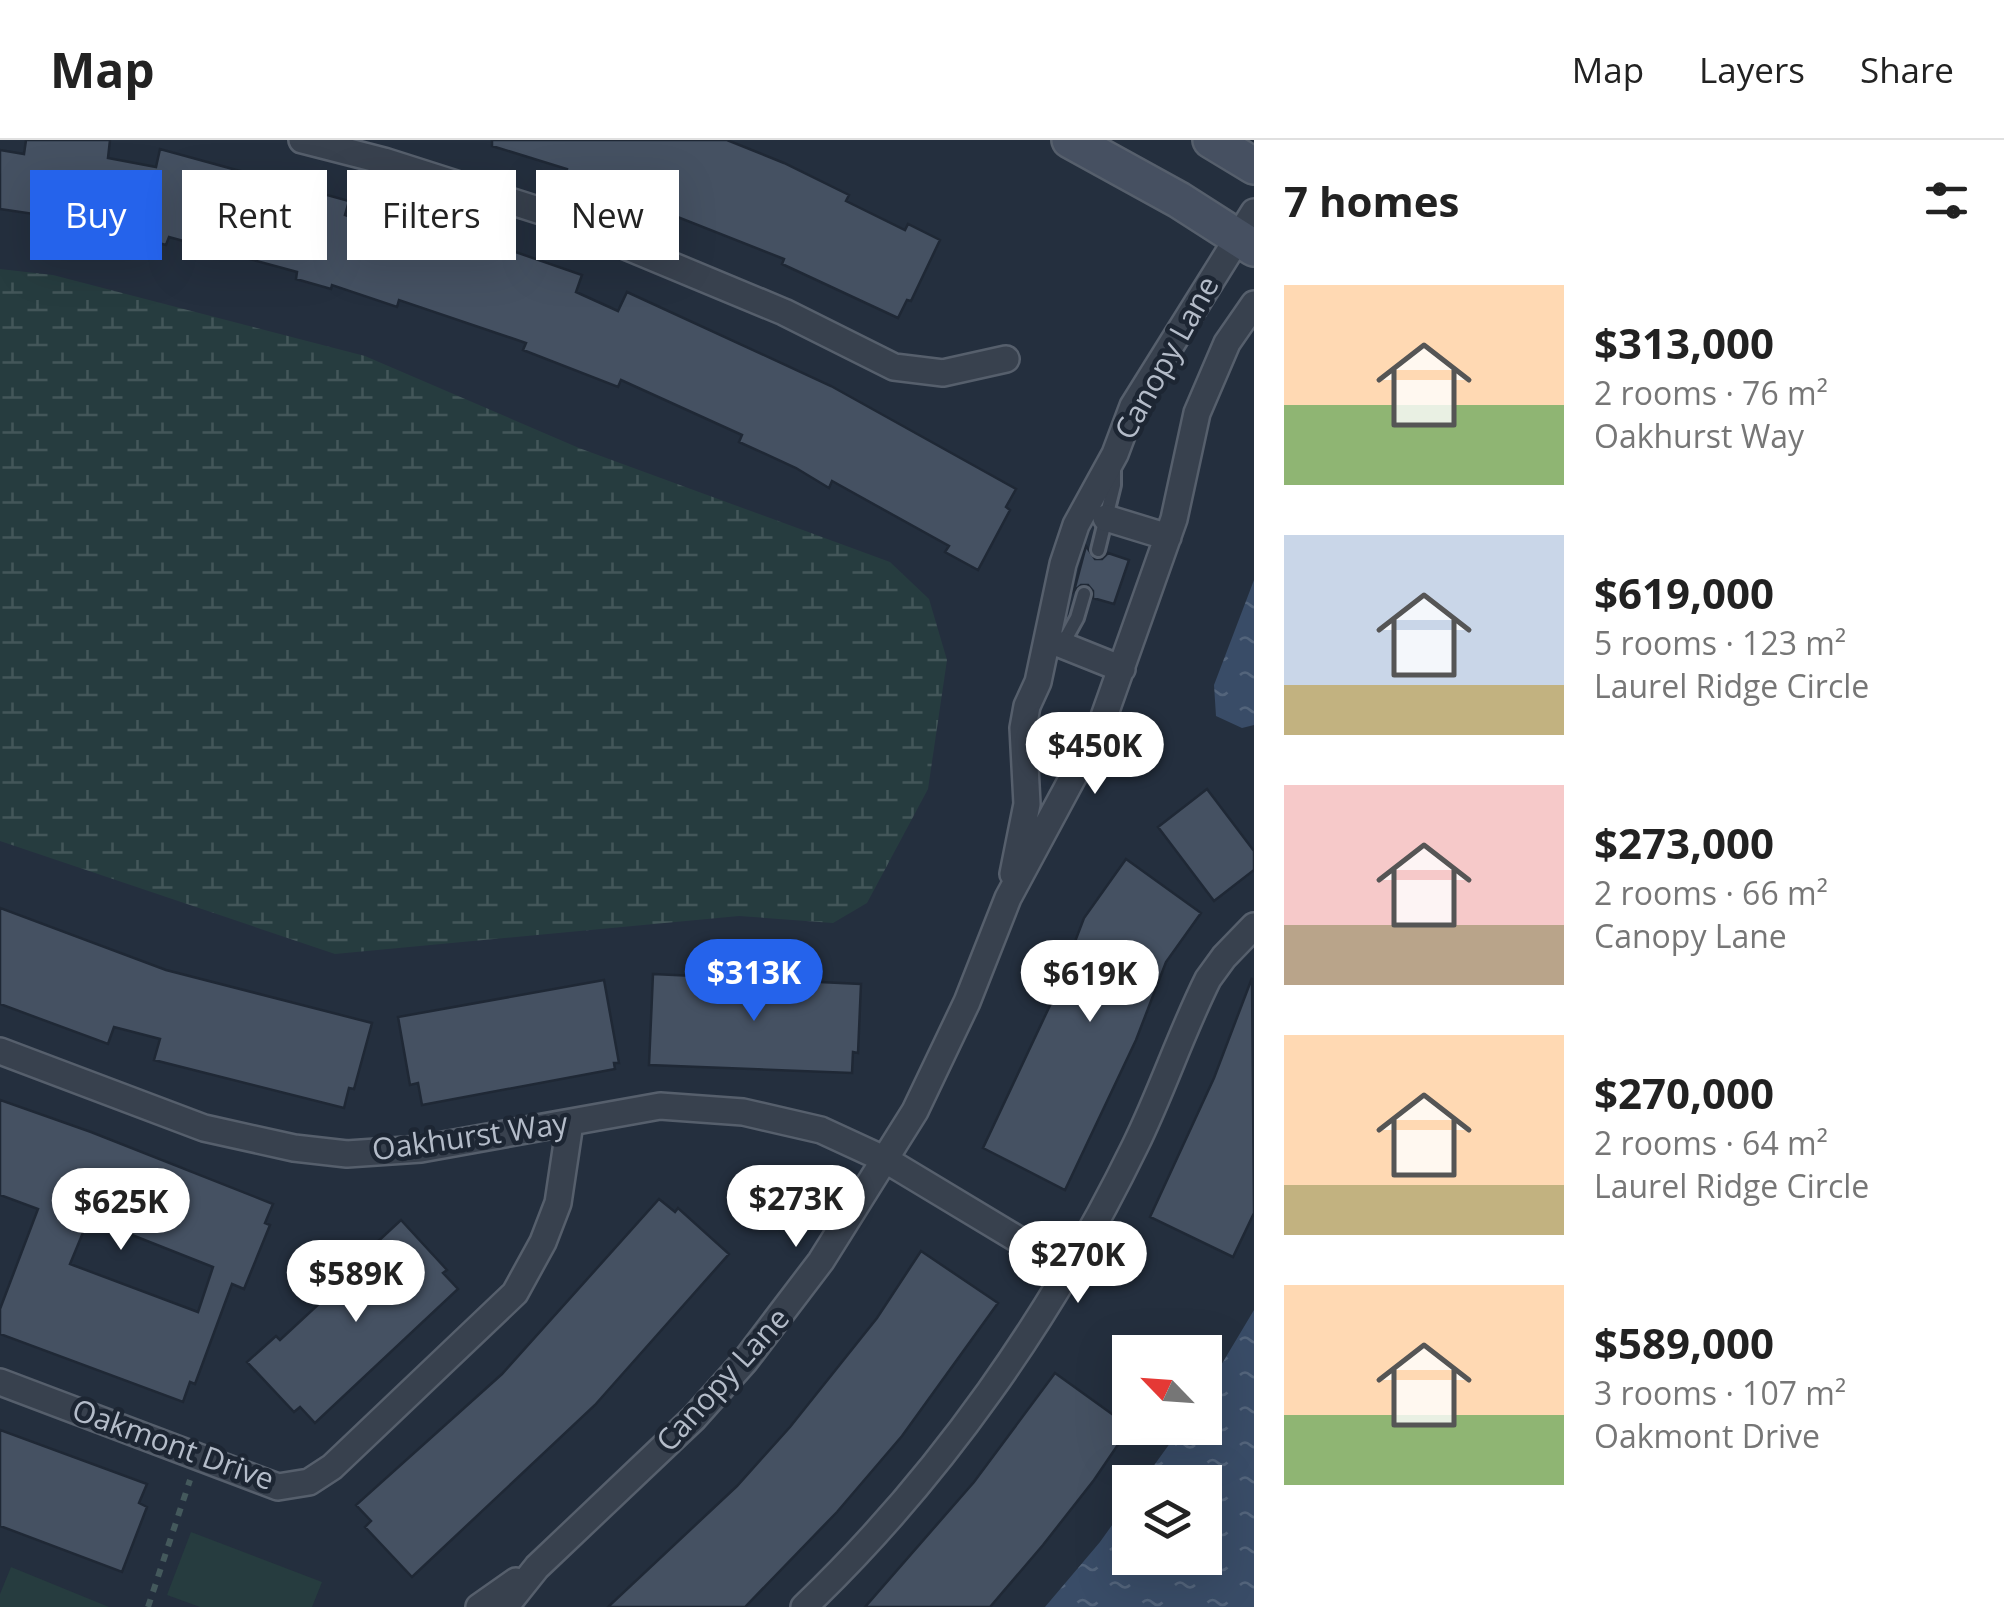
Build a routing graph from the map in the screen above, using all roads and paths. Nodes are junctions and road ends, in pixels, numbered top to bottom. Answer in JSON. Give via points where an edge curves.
{"nodes":[{"id":1,"x":302,"y":140,"type":"edge"},
{"id":2,"x":1070,"y":140,"type":"edge"},
{"id":3,"x":1211,"y":140,"type":"edge"},
{"id":4,"x":1254,"y":166,"type":"edge"},
{"id":5,"x":1248,"y":232,"type":"edge"},
{"id":6,"x":1254,"y":304,"type":"edge"},
{"id":7,"x":1006,"y":359,"type":"dead end"},
{"id":8,"x":1114,"y":454,"type":"junction"},
{"id":9,"x":1106,"y":518,"type":"junction"},
{"id":10,"x":1168,"y":537,"type":"junction"},
{"id":11,"x":1098,"y":550,"type":"dead end"},
{"id":12,"x":1084,"y":594,"type":"dead end"},
{"id":13,"x":1062,"y":645,"type":"junction"},
{"id":14,"x":1122,"y":669,"type":"junction"},
{"id":15,"x":1038,"y":682,"type":"junction"},
{"id":16,"x":1008,"y":898,"type":"junction"},
{"id":17,"x":1254,"y":926,"type":"edge"},
{"id":18,"x":0,"y":1050,"type":"edge"},
{"id":19,"x":570,"y":1123,"type":"junction"},
{"id":20,"x":886,"y":1160,"type":"junction"},
{"id":21,"x":1067,"y":1270,"type":"junction"},
{"id":22,"x":0,"y":1382,"type":"edge"},
{"id":23,"x":198,"y":1457,"type":"junction"},
{"id":24,"x":537,"y":1568,"type":"junction"},
{"id":25,"x":148,"y":1607,"type":"edge"},
{"id":26,"x":479,"y":1607,"type":"edge"},
{"id":27,"x":505,"y":1607,"type":"edge"},
{"id":28,"x":804,"y":1607,"type":"edge"}],
"edges":[{"from":1,"to":7,"type":"street","via":[[541,212],[784,312],[894,367],[943,373]]},
{"from":2,"to":5,"type":"street"},
{"from":3,"to":4,"type":"street"},
{"from":5,"to":8,"type":"street","name":"Canopy Lane","via":[[1142,390]]},
{"from":6,"to":10,"type":"street","name":"Canopy Lane","via":[[1227,344],[1197,413]]},
{"from":8,"to":9,"type":"lane","name":"Canopy Lane"},
{"from":8,"to":15,"type":"street","name":"Canopy Lane","via":[[1062,564]]},
{"from":9,"to":10,"type":"street"},
{"from":9,"to":11,"type":"lane","name":"Canopy Lane"},
{"from":10,"to":14,"type":"street","name":"Canopy Lane"},
{"from":12,"to":13,"type":"lane","name":"Canopy Lane"},
{"from":13,"to":14,"type":"street"},
{"from":13,"to":15,"type":"lane","name":"Canopy Lane"},
{"from":14,"to":16,"type":"street","name":"Canopy Lane","via":[[1101,725]]},
{"from":15,"to":16,"type":"street","name":"Canopy Lane","via":[[1023,728],[1026,804]]},
{"from":16,"to":20,"type":"street","name":"Canopy Lane","via":[[947,1047]]},
{"from":17,"to":21,"type":"street","via":[[1208,979],[1134,1148]]},
{"from":18,"to":19,"type":"street","name":"Oakhurst Way","via":[[204,1128],[294,1148],[347,1154],[421,1149]]},
{"from":19,"to":20,"type":"street","name":"Oakhurst Way","via":[[660,1106],[743,1112],[821,1130]]},
{"from":19,"to":23,"type":"street","name":"Oakmont Drive","via":[[558,1203],[515,1292],[332,1467],[309,1482],[278,1487]]},
{"from":20,"to":21,"type":"street","name":"Oakhurst Way"},
{"from":20,"to":24,"type":"street","name":"Canopy Lane","via":[[821,1262],[746,1360]]},
{"from":21,"to":28,"type":"street","via":[[928,1472]]},
{"from":22,"to":23,"type":"street","name":"Oakmont Drive"},
{"from":23,"to":25,"type":"path"},
{"from":24,"to":26,"type":"street","name":"Canopy Lane"},
{"from":24,"to":27,"type":"street","name":"Canopy Lane"}]}
